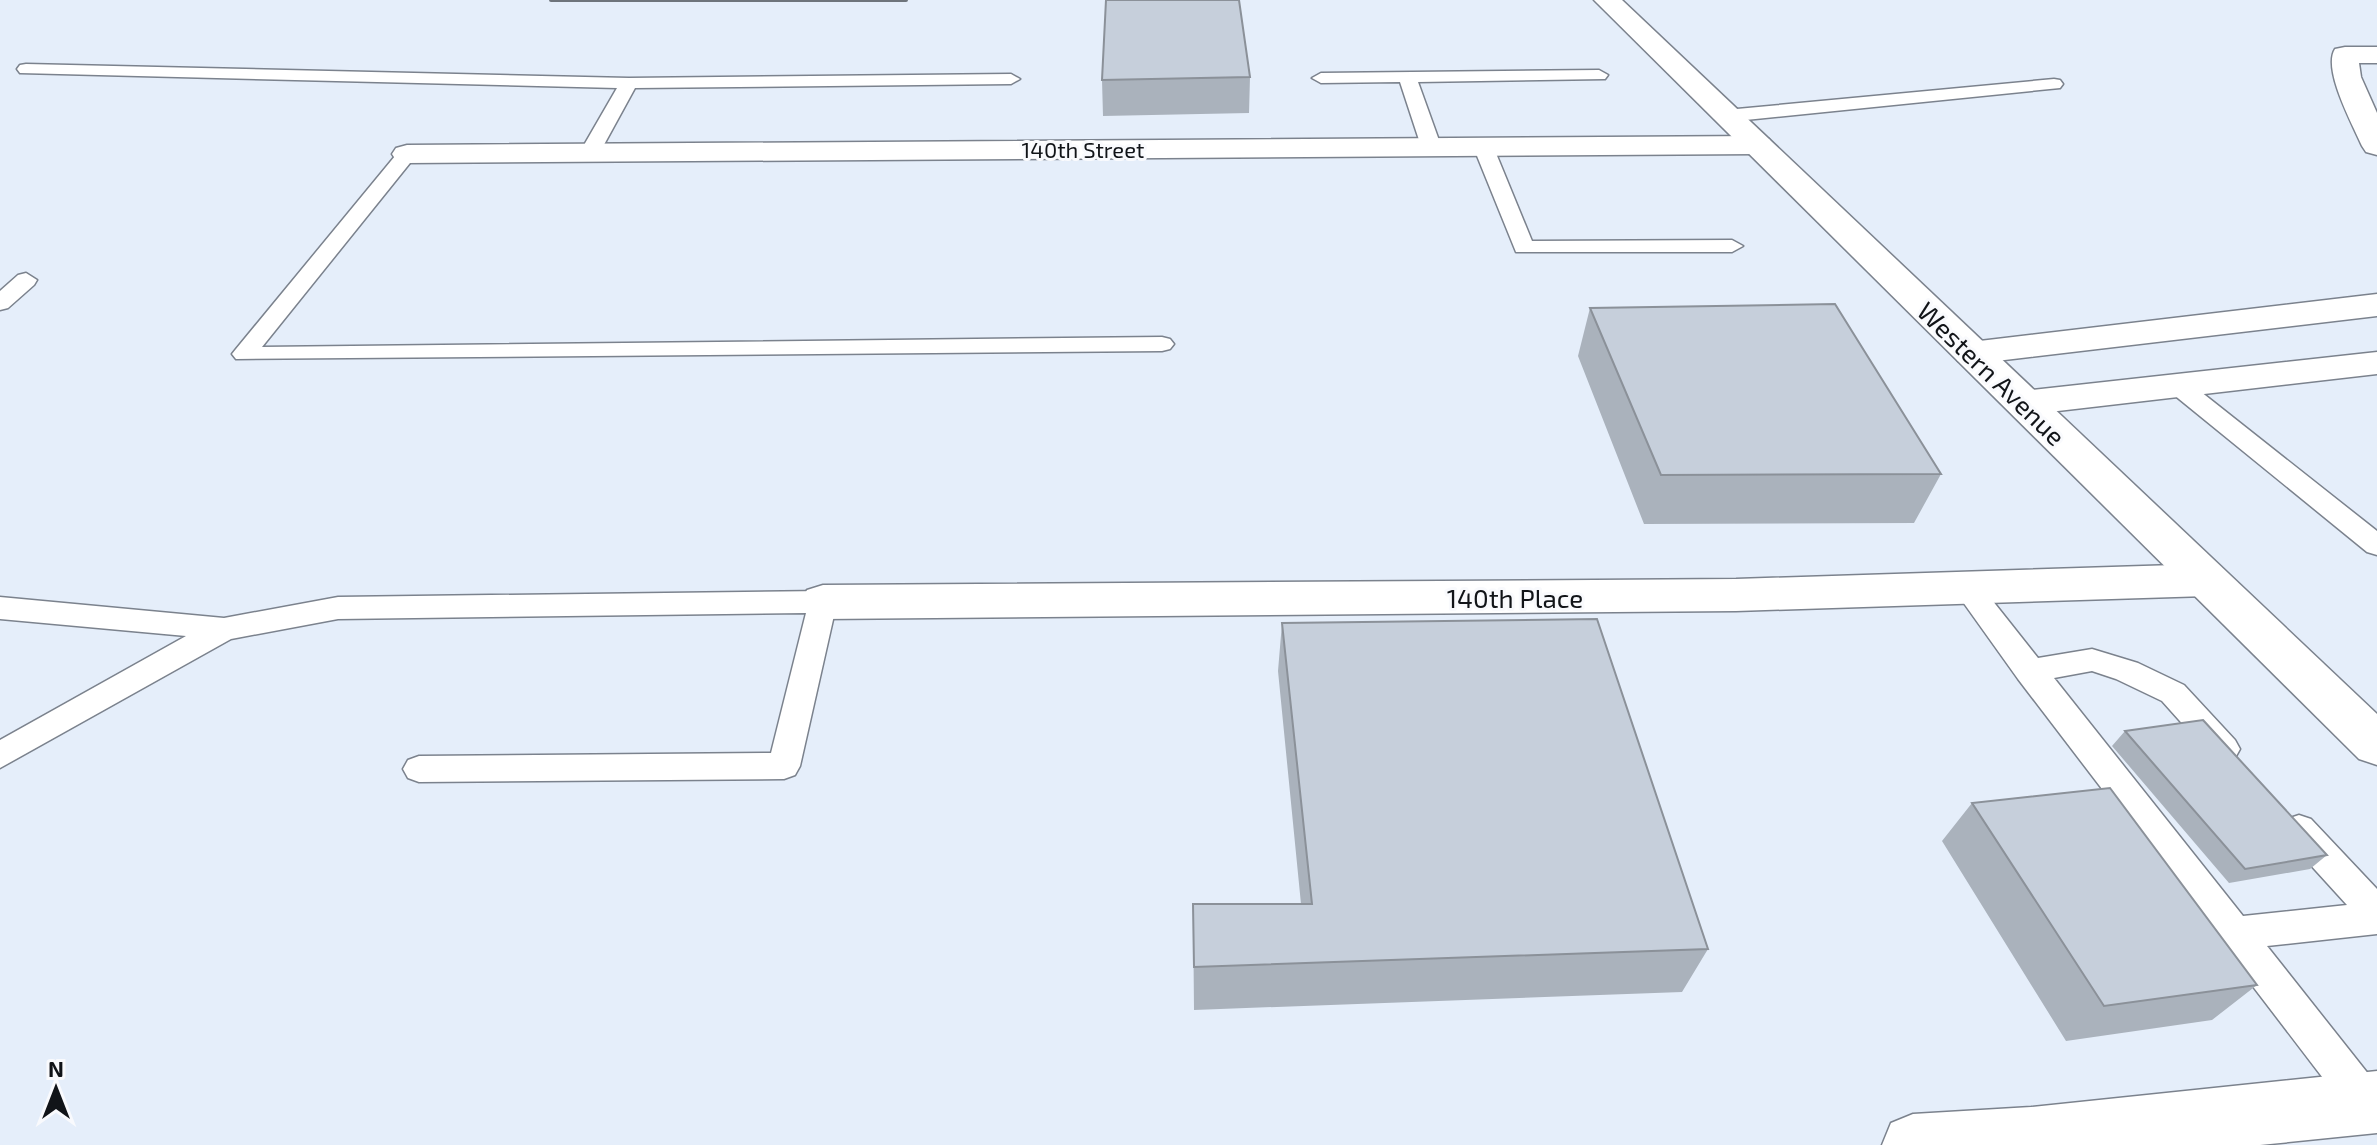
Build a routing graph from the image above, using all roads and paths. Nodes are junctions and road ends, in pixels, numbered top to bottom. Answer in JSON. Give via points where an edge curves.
{"nodes":[{"id":1,"x":1607,"y":0,"type":"edge"},
{"id":2,"x":2377,"y":55,"type":"edge"},
{"id":3,"x":26,"y":69,"type":"dead end"},
{"id":4,"x":1599,"y":75,"type":"dead end"},
{"id":5,"x":1407,"y":77,"type":"junction"},
{"id":6,"x":1321,"y":78,"type":"dead end"},
{"id":7,"x":1011,"y":79,"type":"dead end"},
{"id":8,"x":629,"y":83,"type":"junction"},
{"id":9,"x":2054,"y":84,"type":"dead end"},
{"id":10,"x":1726,"y":116,"type":"junction"},
{"id":11,"x":1758,"y":145,"type":"junction"},
{"id":12,"x":1431,"y":146,"type":"junction"},
{"id":13,"x":1483,"y":146,"type":"junction"},
{"id":14,"x":2377,"y":146,"type":"edge"},
{"id":15,"x":590,"y":152,"type":"junction"},
{"id":16,"x":407,"y":154,"type":"joint"},
{"id":17,"x":1732,"y":246,"type":"dead end"},
{"id":18,"x":26,"y":280,"type":"dead end"},
{"id":19,"x":0,"y":303,"type":"edge"},
{"id":20,"x":2377,"y":305,"type":"edge"},
{"id":21,"x":1162,"y":344,"type":"dead end"},
{"id":22,"x":1971,"y":353,"type":"junction"},
{"id":23,"x":2377,"y":363,"type":"edge"},
{"id":24,"x":2177,"y":385,"type":"junction"},
{"id":25,"x":2024,"y":403,"type":"junction"},
{"id":26,"x":2377,"y":545,"type":"edge"},
{"id":27,"x":2207,"y":580,"type":"junction"},
{"id":28,"x":1967,"y":588,"type":"junction"},
{"id":29,"x":823,"y":602,"type":"junction"},
{"id":30,"x":0,"y":608,"type":"edge"},
{"id":31,"x":224,"y":629,"type":"junction"},
{"id":32,"x":2029,"y":671,"type":"junction"},
{"id":33,"x":2377,"y":745,"type":"edge"},
{"id":34,"x":0,"y":755,"type":"edge"},
{"id":35,"x":419,"y":769,"type":"dead end"},
{"id":36,"x":2248,"y":774,"type":"edge"},
{"id":37,"x":2280,"y":809,"type":"edge"},
{"id":38,"x":2377,"y":916,"type":"edge"},
{"id":39,"x":2236,"y":933,"type":"junction"},
{"id":40,"x":2372,"y":1102,"type":"edge"},
{"id":41,"x":2033,"y":1142,"type":"edge"},
{"id":42,"x":1913,"y":1145,"type":"edge"}],
"edges":[{"from":1,"to":10,"type":"street","name":"Western Avenue"},
{"from":2,"to":14,"type":"street","via":[[2345,55],[2347,77]]},
{"from":3,"to":8,"type":"lane"},
{"from":4,"to":5,"type":"lane"},
{"from":5,"to":6,"type":"lane"},
{"from":5,"to":12,"type":"lane"},
{"from":7,"to":8,"type":"lane"},
{"from":8,"to":15,"type":"lane"},
{"from":9,"to":10,"type":"lane"},
{"from":10,"to":11,"type":"street","name":"Western Avenue"},
{"from":11,"to":13,"type":"street","name":"140th Street"},
{"from":11,"to":22,"type":"street","name":"Western Avenue"},
{"from":12,"to":13,"type":"street","name":"140th Street"},
{"from":12,"to":15,"type":"street","name":"140th Street"},
{"from":13,"to":17,"type":"lane","via":[[1524,247]]},
{"from":15,"to":16,"type":"street","name":"140th Street"},
{"from":16,"to":21,"type":"lane","via":[[244,354]]},
{"from":18,"to":19,"type":"lane"},
{"from":20,"to":22,"type":"street"},
{"from":22,"to":25,"type":"street","name":"Western Avenue"},
{"from":23,"to":24,"type":"street"},
{"from":24,"to":25,"type":"street"},
{"from":24,"to":26,"type":"lane"},
{"from":25,"to":27,"type":"street","name":"Western Avenue"},
{"from":27,"to":28,"type":"street","name":"140th Place"},
{"from":27,"to":33,"type":"street","name":"Western Avenue"},
{"from":28,"to":29,"type":"street","name":"140th Place","via":[[1705,596]]},
{"from":28,"to":32,"type":"lane"},
{"from":29,"to":31,"type":"lane","via":[[338,608]]},
{"from":29,"to":35,"type":"lane","via":[[784,766]]},
{"from":30,"to":31,"type":"lane"},
{"from":31,"to":34,"type":"lane"},
{"from":32,"to":36,"type":"lane","via":[[2092,660],[2139,677],[2173,693]]},
{"from":32,"to":39,"type":"lane"},
{"from":37,"to":38,"type":"lane"},
{"from":38,"to":39,"type":"lane"},
{"from":39,"to":40,"type":"lane"},
{"from":40,"to":41,"type":"street"},
{"from":41,"to":42,"type":"street"}]}
